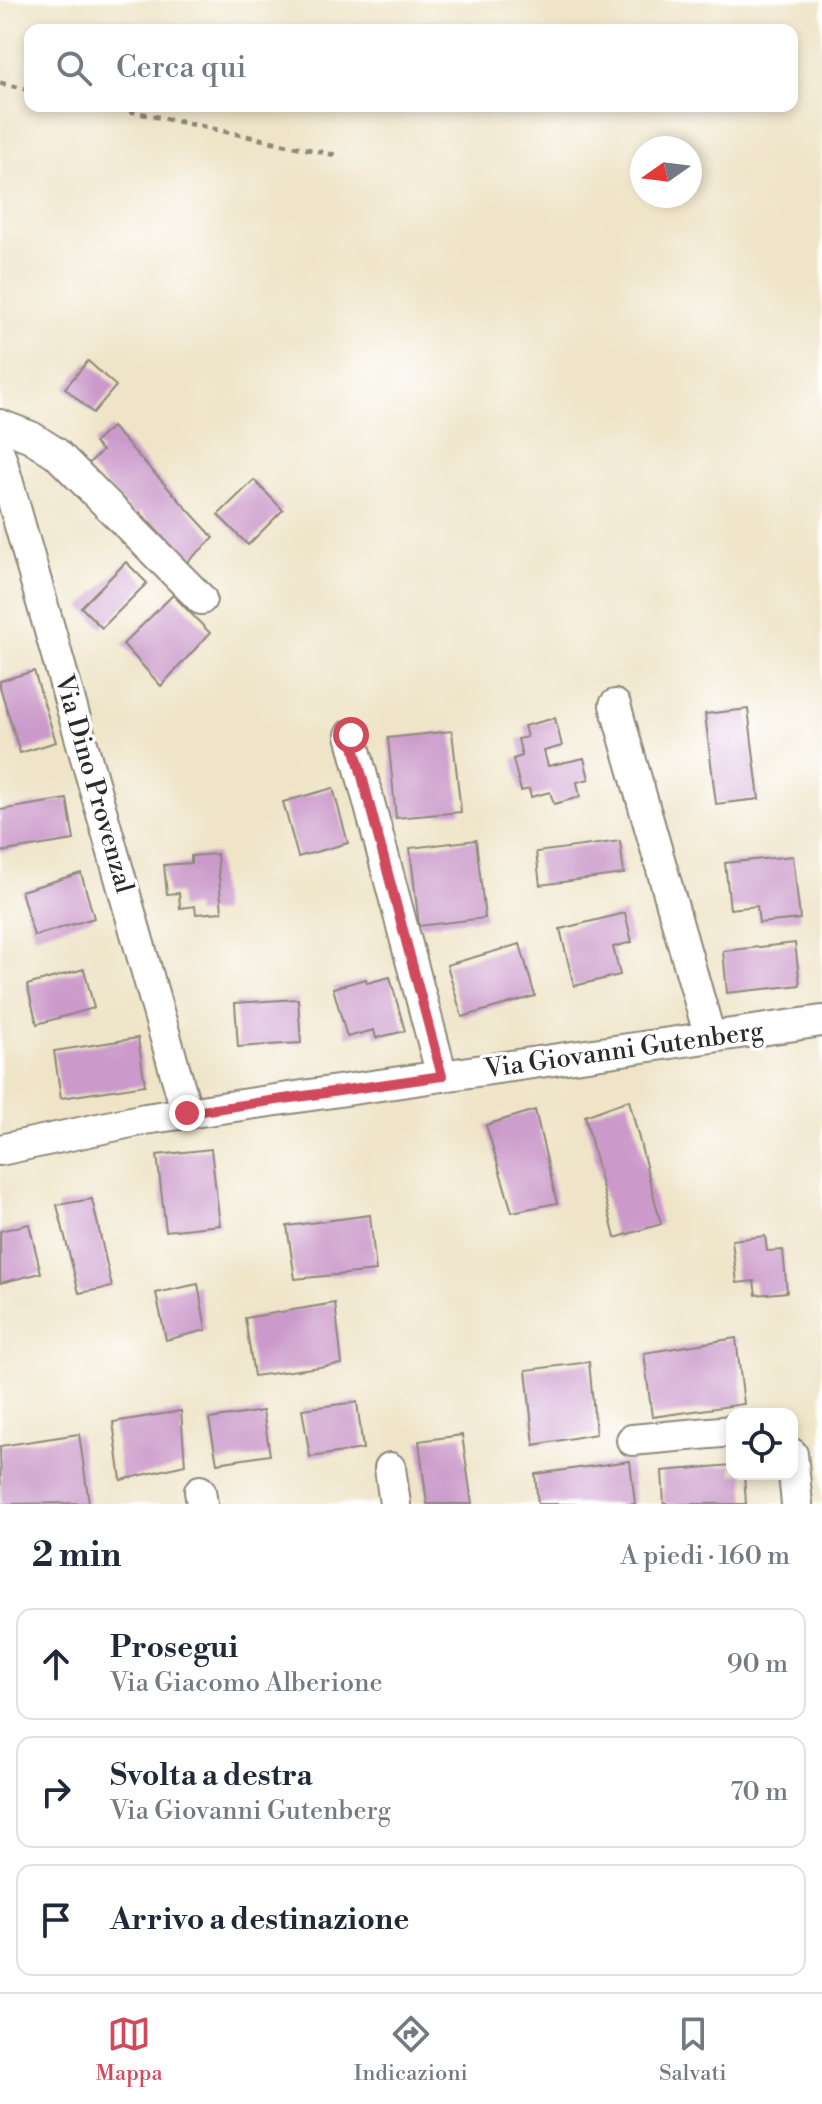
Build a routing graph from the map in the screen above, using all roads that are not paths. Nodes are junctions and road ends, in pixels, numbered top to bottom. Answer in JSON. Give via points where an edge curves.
{"nodes":[{"id":1,"x":0,"y":425,"type":"edge"},
{"id":2,"x":0,"y":455,"type":"edge"},
{"id":3,"x":201,"y":599,"type":"dead end"},
{"id":4,"x":615,"y":705,"type":"dead end"},
{"id":5,"x":351,"y":735,"type":"dead end"},
{"id":6,"x":822,"y":1021,"type":"edge"},
{"id":7,"x":710,"y":1037,"type":"junction"},
{"id":8,"x":442,"y":1076,"type":"junction"},
{"id":9,"x":187,"y":1113,"type":"junction"},
{"id":10,"x":0,"y":1150,"type":"edge"},
{"id":11,"x":726,"y":1432,"type":"edge"},
{"id":12,"x":632,"y":1440,"type":"dead end"},
{"id":13,"x":390,"y":1468,"type":"dead end"},
{"id":14,"x":795,"y":1480,"type":"edge"},
{"id":15,"x":395,"y":1504,"type":"edge"},
{"id":16,"x":797,"y":1504,"type":"edge"}],
"edges":[{"from":1,"to":3,"type":"street","via":[[56,453]]},
{"from":2,"to":9,"type":"street","name":"Via Dino Provenzal"},
{"from":4,"to":7,"type":"street"},
{"from":5,"to":8,"type":"street"},
{"from":6,"to":7,"type":"street","name":"Via Giovanni Gutenberg"},
{"from":7,"to":8,"type":"street","name":"Via Giovanni Gutenberg"},
{"from":8,"to":9,"type":"street","name":"Via Giovanni Gutenberg"},
{"from":9,"to":10,"type":"street","name":"Via Giovanni Gutenberg"},
{"from":11,"to":12,"type":"street"},
{"from":13,"to":15,"type":"street"},
{"from":14,"to":16,"type":"street"}]}
